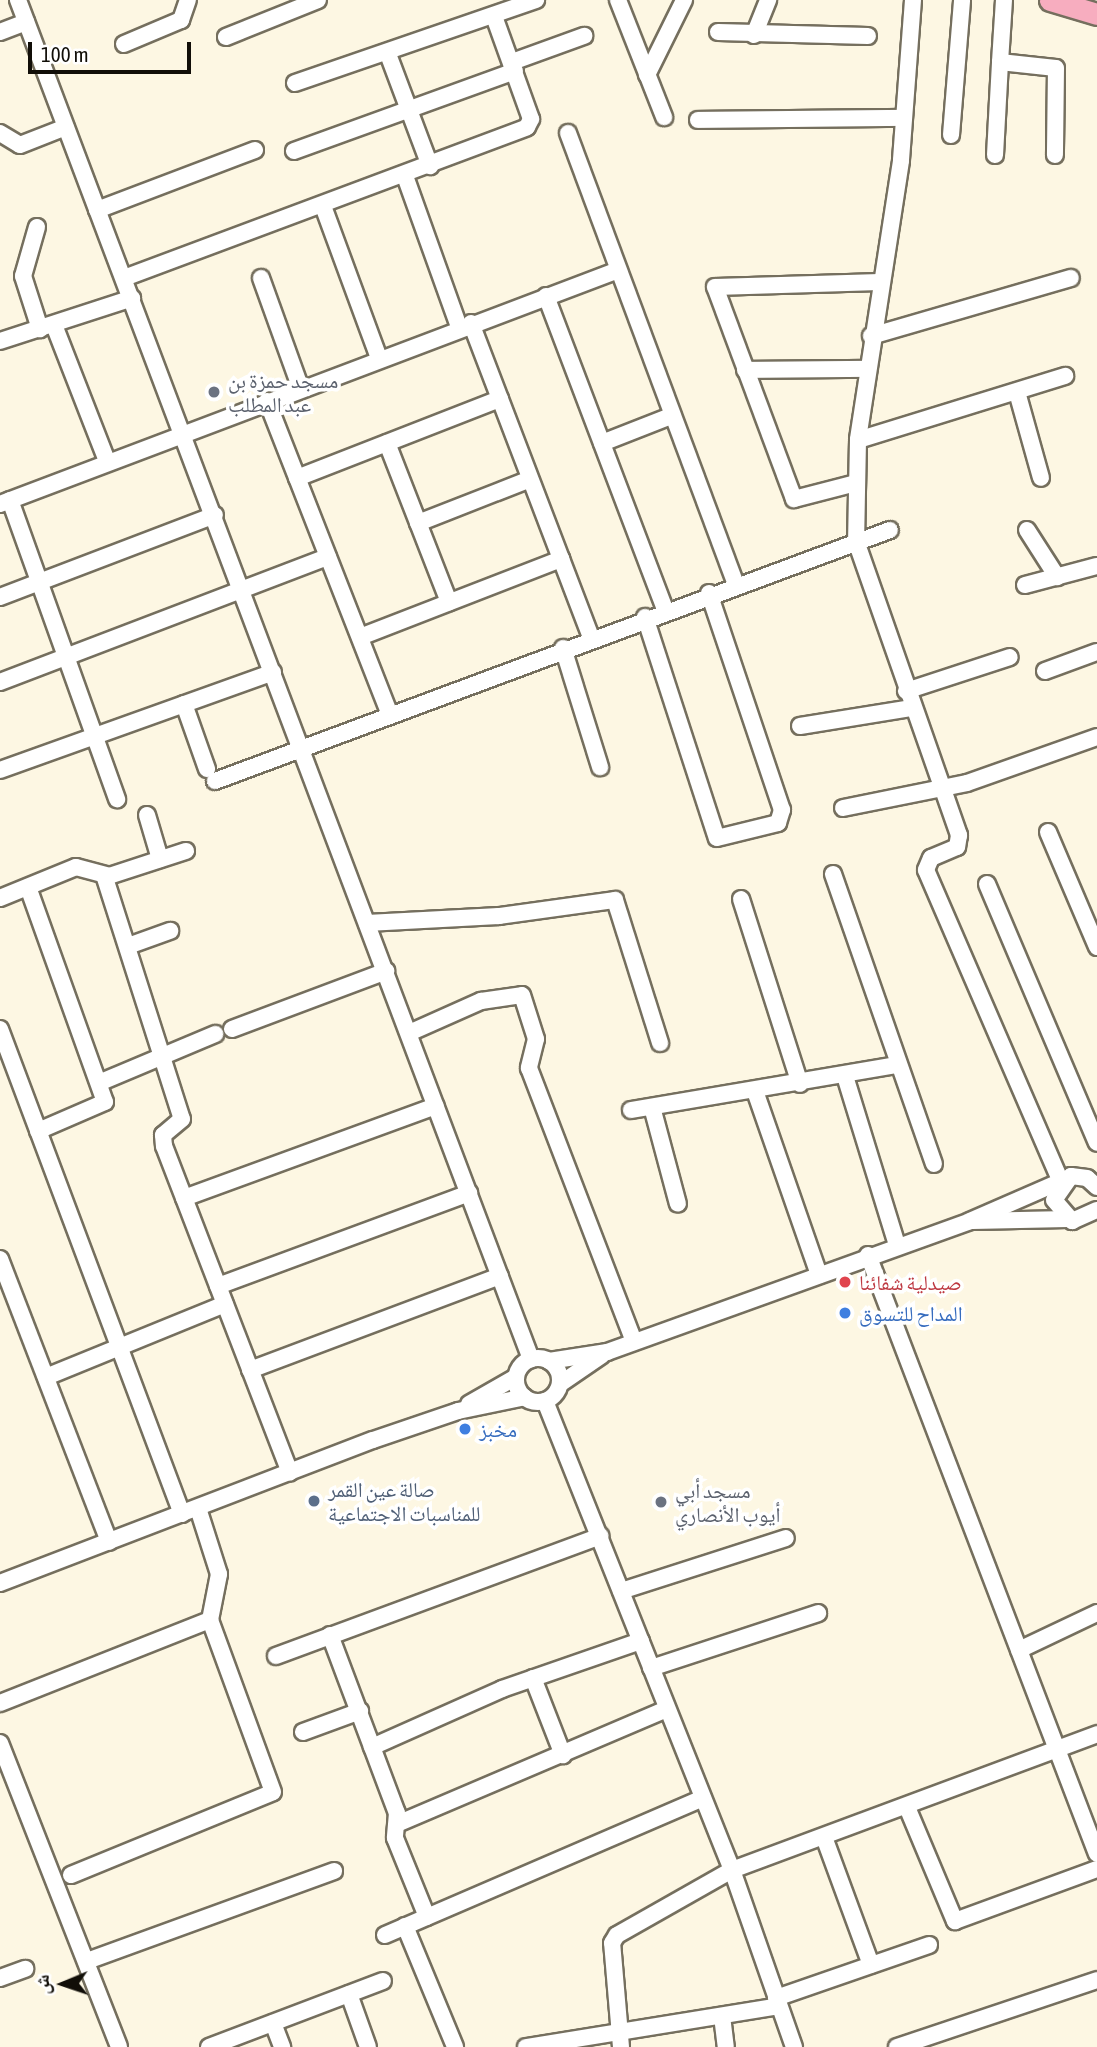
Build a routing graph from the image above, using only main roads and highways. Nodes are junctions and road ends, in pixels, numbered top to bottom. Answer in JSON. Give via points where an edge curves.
{"nodes":[{"id":1,"x":1050,"y":0,"type":"edge"},
{"id":2,"x":1097,"y":14,"type":"edge"}],
"edges":[{"from":1,"to":2,"type":"main road"}]}
